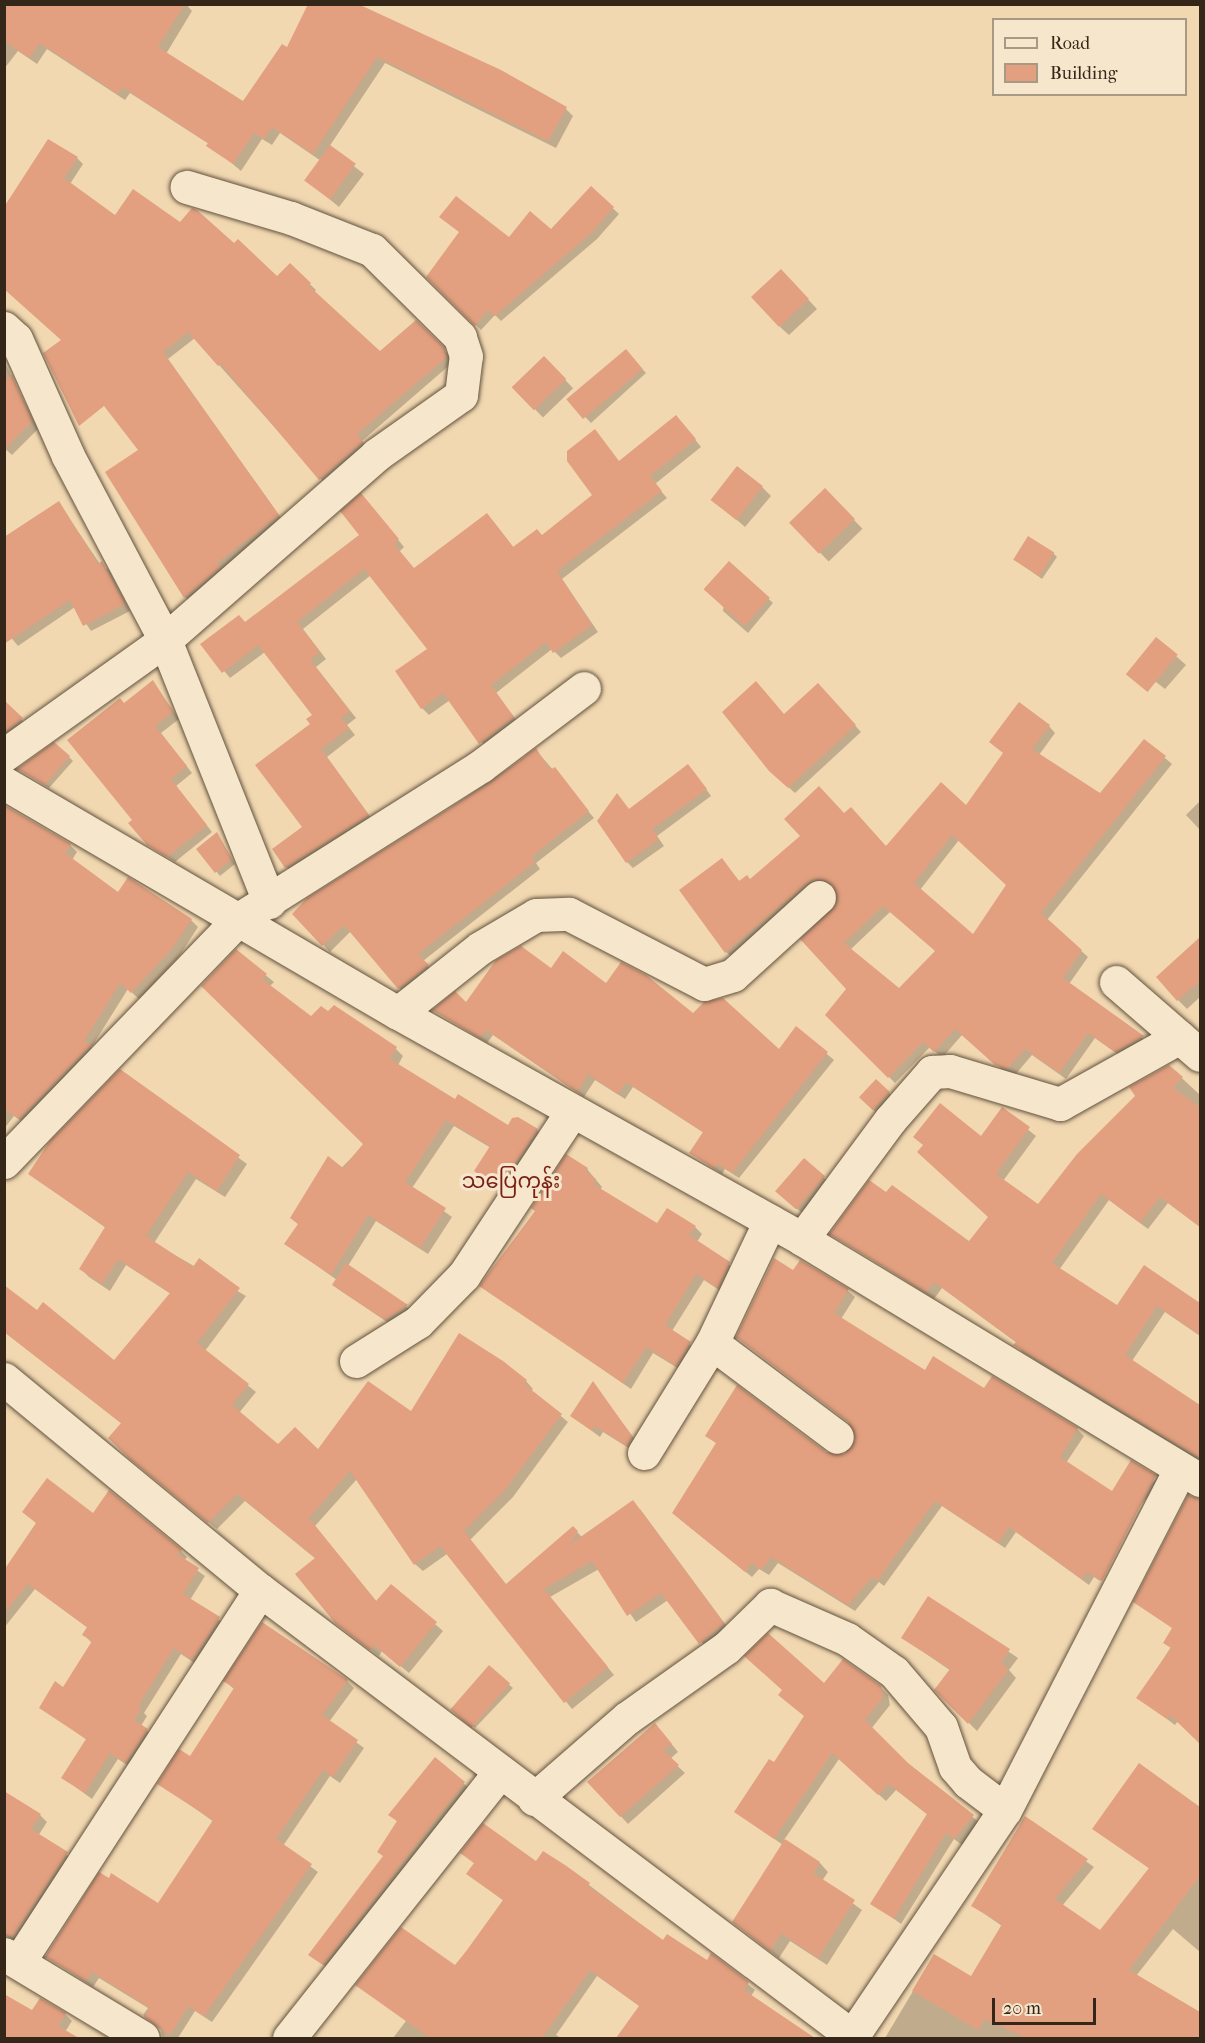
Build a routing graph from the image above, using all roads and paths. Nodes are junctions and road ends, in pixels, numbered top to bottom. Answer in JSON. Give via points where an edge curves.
{"nodes":[{"id":1,"x":187,"y":186,"type":"dead end"},
{"id":2,"x":4,"y":328,"type":"edge"},
{"id":3,"x":165,"y":640,"type":"junction"},
{"id":4,"x":584,"y":688,"type":"dead end"},
{"id":5,"x":4,"y":755,"type":"edge"},
{"id":6,"x":4,"y":783,"type":"edge"},
{"id":7,"x":819,"y":897,"type":"dead end"},
{"id":8,"x":269,"y":902,"type":"junction"},
{"id":9,"x":239,"y":919,"type":"junction"},
{"id":10,"x":1116,"y":982,"type":"dead end"},
{"id":11,"x":398,"y":1013,"type":"junction"},
{"id":12,"x":1190,"y":1046,"type":"edge"},
{"id":13,"x":572,"y":1111,"type":"junction"},
{"id":14,"x":4,"y":1162,"type":"edge"},
{"id":15,"x":770,"y":1221,"type":"junction"},
{"id":16,"x":802,"y":1239,"type":"junction"},
{"id":17,"x":712,"y":1343,"type":"junction"},
{"id":18,"x":356,"y":1361,"type":"dead end"},
{"id":19,"x":4,"y":1379,"type":"edge"},
{"id":20,"x":837,"y":1437,"type":"dead end"},
{"id":21,"x":644,"y":1453,"type":"dead end"},
{"id":22,"x":1190,"y":1475,"type":"edge"},
{"id":23,"x":260,"y":1590,"type":"junction"},
{"id":24,"x":500,"y":1772,"type":"junction"},
{"id":25,"x":534,"y":1798,"type":"junction"},
{"id":26,"x":1005,"y":1810,"type":"junction"},
{"id":27,"x":12,"y":1957,"type":"edge"},
{"id":28,"x":129,"y":2035,"type":"edge"},
{"id":29,"x":851,"y":2037,"type":"edge"},
{"id":30,"x":289,"y":2038,"type":"edge"}],
"edges":[{"from":1,"to":3,"type":"street","via":[[291,218],[372,250],[460,337],[466,356],[461,395],[376,455]]},
{"from":2,"to":3,"type":"street","via":[[16,339],[68,456]]},
{"from":3,"to":5,"type":"street"},
{"from":3,"to":8,"type":"street"},
{"from":4,"to":8,"type":"street","via":[[481,766]]},
{"from":6,"to":9,"type":"street"},
{"from":7,"to":11,"type":"street","via":[[733,975],[704,984],[569,914],[536,915],[480,948]]},
{"from":8,"to":9,"type":"street"},
{"from":9,"to":11,"type":"street"},
{"from":9,"to":14,"type":"street"},
{"from":10,"to":12,"type":"street"},
{"from":11,"to":13,"type":"street"},
{"from":12,"to":16,"type":"street","via":[[1060,1104],[950,1071],[932,1072],[890,1119]]},
{"from":13,"to":15,"type":"street"},
{"from":13,"to":18,"type":"street","via":[[464,1275],[418,1322]]},
{"from":15,"to":16,"type":"street"},
{"from":15,"to":17,"type":"street"},
{"from":16,"to":22,"type":"street"},
{"from":17,"to":20,"type":"street"},
{"from":17,"to":21,"type":"street"},
{"from":19,"to":23,"type":"street"},
{"from":22,"to":26,"type":"street"},
{"from":23,"to":24,"type":"street"},
{"from":23,"to":27,"type":"street"},
{"from":24,"to":25,"type":"street"},
{"from":24,"to":30,"type":"street"},
{"from":25,"to":26,"type":"street","via":[[627,1718],[726,1648],[770,1605],[847,1639],[894,1672],[941,1727],[955,1767]]},
{"from":25,"to":29,"type":"street"},
{"from":26,"to":29,"type":"street"},
{"from":27,"to":28,"type":"street"}]}
